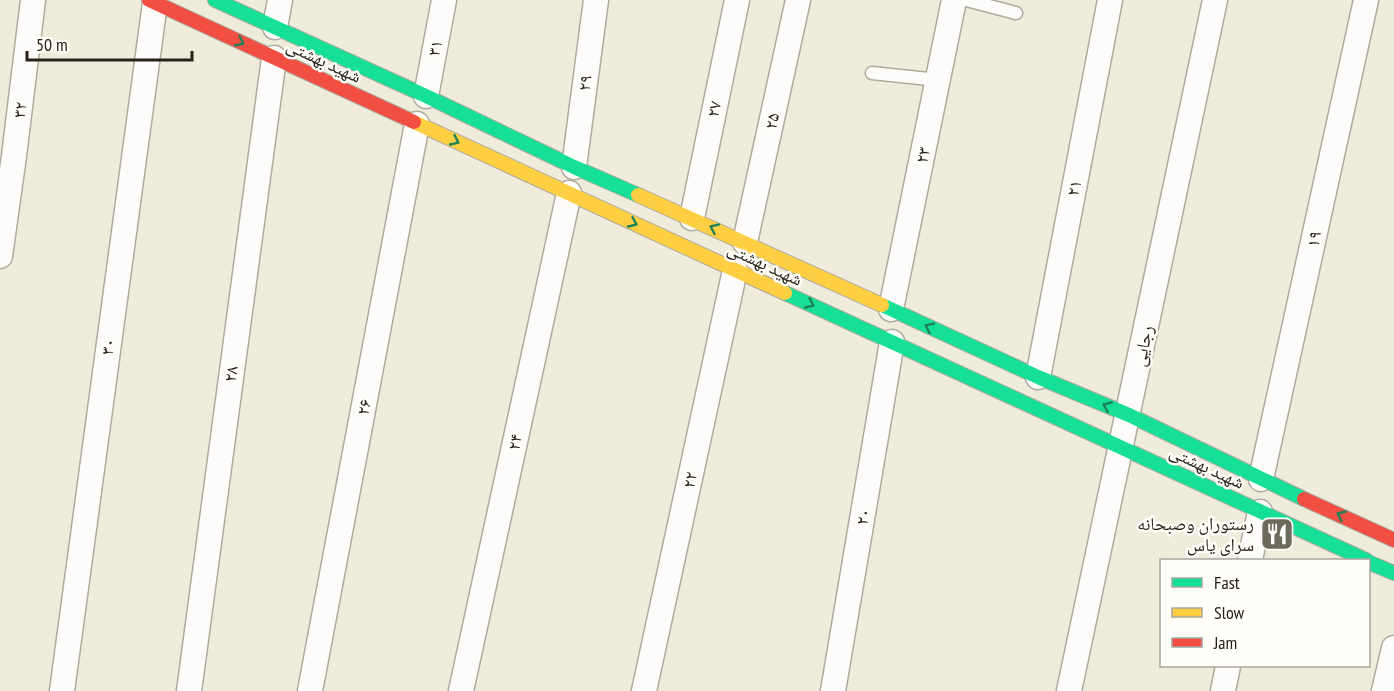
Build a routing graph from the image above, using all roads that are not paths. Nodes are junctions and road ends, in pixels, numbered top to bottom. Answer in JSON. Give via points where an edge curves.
{"nodes":[{"id":1,"x":33,"y":0,"type":"edge"},
{"id":2,"x":215,"y":0,"type":"edge"},
{"id":3,"x":280,"y":0,"type":"edge"},
{"id":4,"x":444,"y":0,"type":"edge"},
{"id":5,"x":596,"y":0,"type":"edge"},
{"id":6,"x":737,"y":0,"type":"edge"},
{"id":7,"x":798,"y":0,"type":"edge"},
{"id":8,"x":954,"y":0,"type":"edge"},
{"id":9,"x":966,"y":0,"type":"edge"},
{"id":10,"x":1110,"y":0,"type":"edge"},
{"id":11,"x":1215,"y":0,"type":"edge"},
{"id":12,"x":1366,"y":0,"type":"edge"},
{"id":13,"x":152,"y":1,"type":"edge"},
{"id":14,"x":1016,"y":13,"type":"dead end"},
{"id":15,"x":275,"y":27,"type":"junction"},
{"id":16,"x":274,"y":58,"type":"junction"},
{"id":17,"x":872,"y":73,"type":"dead end"},
{"id":18,"x":938,"y":80,"type":"junction"},
{"id":19,"x":426,"y":96,"type":"junction"},
{"id":20,"x":417,"y":124,"type":"junction"},
{"id":21,"x":7,"y":152,"type":"edge"},
{"id":22,"x":574,"y":166,"type":"junction"},
{"id":23,"x":568,"y":193,"type":"junction"},
{"id":24,"x":692,"y":218,"type":"junction"},
{"id":25,"x":745,"y":242,"type":"junction"},
{"id":26,"x":0,"y":256,"type":"edge"},
{"id":27,"x":735,"y":270,"type":"junction"},
{"id":28,"x":891,"y":309,"type":"junction"},
{"id":29,"x":892,"y":342,"type":"junction"},
{"id":30,"x":1038,"y":377,"type":"junction"},
{"id":31,"x":1128,"y":415,"type":"junction"},
{"id":32,"x":1122,"y":447,"type":"junction"},
{"id":33,"x":1261,"y":479,"type":"junction"},
{"id":34,"x":1260,"y":512,"type":"junction"},
{"id":35,"x":1394,"y":540,"type":"edge"},
{"id":36,"x":1250,"y":559,"type":"edge"},
{"id":37,"x":1363,"y":559,"type":"edge"},
{"id":38,"x":1370,"y":562,"type":"edge"},
{"id":39,"x":1394,"y":573,"type":"edge"},
{"id":40,"x":1394,"y":648,"type":"edge"},
{"id":41,"x":1228,"y":667,"type":"edge"},
{"id":42,"x":62,"y":691,"type":"edge"},
{"id":43,"x":189,"y":691,"type":"edge"},
{"id":44,"x":310,"y":691,"type":"edge"},
{"id":45,"x":461,"y":691,"type":"edge"},
{"id":46,"x":644,"y":691,"type":"edge"},
{"id":47,"x":833,"y":691,"type":"edge"},
{"id":48,"x":1069,"y":691,"type":"edge"},
{"id":49,"x":1223,"y":691,"type":"edge"},
{"id":50,"x":1384,"y":691,"type":"edge"}],
"edges":[{"from":1,"to":21,"type":"street","name":"۳۲"},
{"from":2,"to":15,"type":"main road","name":"شهید بهشتی"},
{"from":3,"to":15,"type":"street"},
{"from":4,"to":19,"type":"street","name":"۳۱"},
{"from":5,"to":22,"type":"street","name":"۲۹"},
{"from":6,"to":24,"type":"street","name":"۲۷"},
{"from":7,"to":25,"type":"street","name":"۲۵"},
{"from":8,"to":18,"type":"street","name":"۲۳"},
{"from":9,"to":14,"type":"lane"},
{"from":10,"to":30,"type":"street","name":"۲۱"},
{"from":11,"to":31,"type":"street","name":"رجایی"},
{"from":12,"to":33,"type":"street","name":"۱۹"},
{"from":13,"to":16,"type":"main road","name":"شهید بهشتی","one_way":true},
{"from":13,"to":42,"type":"street","name":"۳۰"},
{"from":15,"to":19,"type":"main road","name":"شهید بهشتی"},
{"from":16,"to":20,"type":"main road","name":"شهید بهشتی"},
{"from":16,"to":43,"type":"street","name":"۲۸"},
{"from":17,"to":18,"type":"lane"},
{"from":18,"to":28,"type":"street","name":"۲۳"},
{"from":19,"to":22,"type":"main road","name":"شهید بهشتی"},
{"from":20,"to":23,"type":"main road","name":"شهید بهشتی","one_way":true},
{"from":20,"to":44,"type":"street","name":"۲۶"},
{"from":21,"to":26,"type":"street","name":"۳۲"},
{"from":22,"to":24,"type":"main road","name":"شهید بهشتی"},
{"from":23,"to":27,"type":"main road","name":"شهید بهشتی","one_way":true},
{"from":23,"to":45,"type":"street","name":"۲۴"},
{"from":25,"to":24,"type":"main road","name":"شهید بهشتی","one_way":true},
{"from":25,"to":28,"type":"main road","name":"شهید بهشتی"},
{"from":27,"to":29,"type":"main road","name":"شهید بهشتی","one_way":true},
{"from":27,"to":46,"type":"street","name":"۲۲"},
{"from":30,"to":28,"type":"main road","name":"شهید بهشتی","one_way":true},
{"from":29,"to":32,"type":"main road","name":"شهید بهشتی"},
{"from":29,"to":47,"type":"street","name":"۲۰"},
{"from":31,"to":30,"type":"main road","name":"شهید بهشتی","one_way":true},
{"from":31,"to":32,"type":"street","name":"رجایی"},
{"from":31,"to":33,"type":"main road","name":"شهید بهشتی"},
{"from":32,"to":34,"type":"main road","name":"شهید بهشتی"},
{"from":32,"to":48,"type":"street","name":"رجایی"},
{"from":35,"to":33,"type":"main road","name":"شهید بهشتی","one_way":true},
{"from":34,"to":36,"type":"street"},
{"from":34,"to":37,"type":"main road","name":"شهید بهشتی"},
{"from":38,"to":39,"type":"main road","name":"شهید بهشتی"},
{"from":40,"to":50,"type":"street"},
{"from":41,"to":49,"type":"street"}]}
